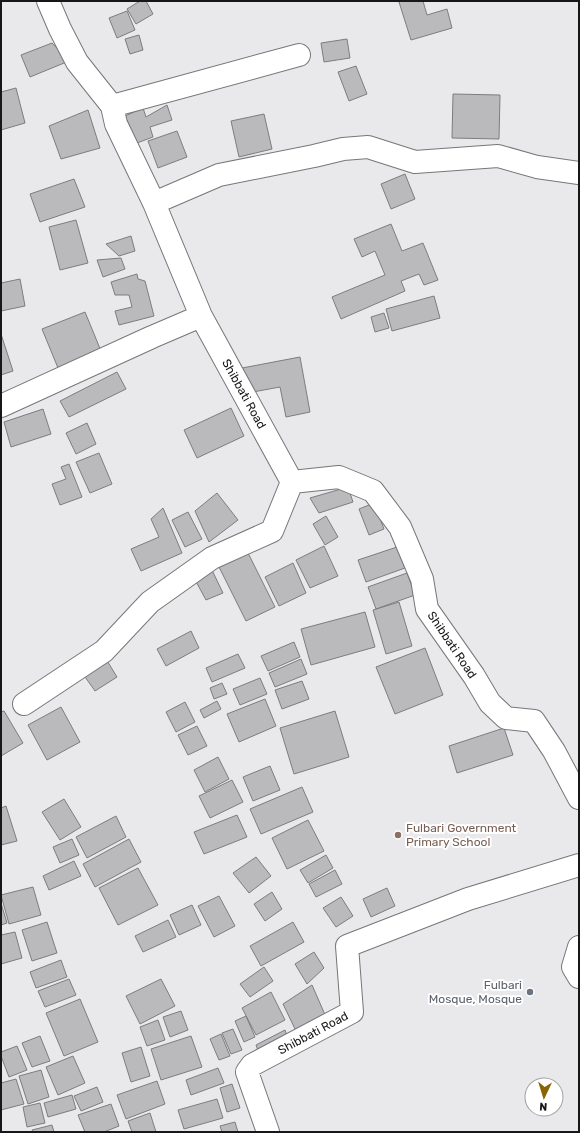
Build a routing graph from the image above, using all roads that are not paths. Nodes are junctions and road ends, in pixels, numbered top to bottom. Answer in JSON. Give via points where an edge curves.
{"nodes":[{"id":1,"x":48,"y":1,"type":"edge"},
{"id":2,"x":299,"y":55,"type":"dead end"},
{"id":3,"x":114,"y":115,"type":"junction"},
{"id":4,"x":579,"y":173,"type":"edge"},
{"id":5,"x":154,"y":203,"type":"junction"},
{"id":6,"x":201,"y":316,"type":"junction"},
{"id":7,"x":1,"y":406,"type":"edge"},
{"id":8,"x":292,"y":482,"type":"junction"},
{"id":9,"x":24,"y":704,"type":"dead end"},
{"id":10,"x":579,"y":798,"type":"edge"},
{"id":11,"x":579,"y":865,"type":"edge"},
{"id":12,"x":579,"y":946,"type":"edge"},
{"id":13,"x":579,"y":977,"type":"edge"},
{"id":14,"x":268,"y":1132,"type":"edge"}],
"edges":[{"from":1,"to":3,"type":"street","name":"Shibbati Road","via":[[77,62]]},
{"from":2,"to":3,"type":"street"},
{"from":3,"to":5,"type":"street","name":"Shibbati Road"},
{"from":4,"to":5,"type":"street","via":[[538,167],[498,156],[415,162],[368,147],[343,149],[219,175]]},
{"from":5,"to":6,"type":"street","name":"Shibbati Road"},
{"from":6,"to":7,"type":"street"},
{"from":6,"to":8,"type":"street","name":"Shibbati Road"},
{"from":8,"to":9,"type":"street","via":[[272,531],[212,558],[150,602],[104,651]]},
{"from":8,"to":10,"type":"street","name":"Shibbati Road","via":[[339,477],[373,491],[400,528],[422,579],[427,609],[490,703],[506,718],[534,721],[554,751]]},
{"from":11,"to":14,"type":"street","name":"Shibbati Road","via":[[468,899],[346,946],[352,1012],[252,1066],[247,1072]]},
{"from":12,"to":13,"type":"street","via":[[573,967]]}]}
